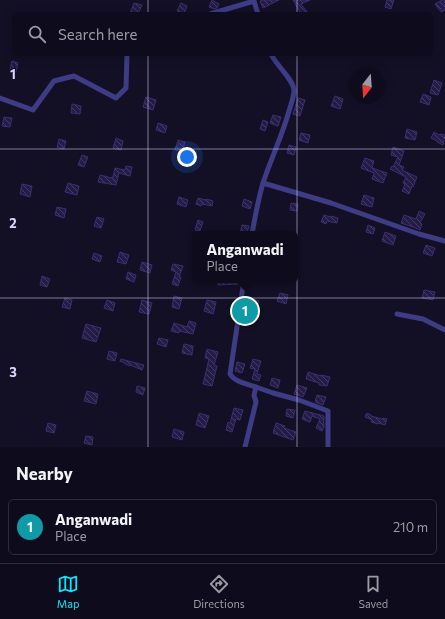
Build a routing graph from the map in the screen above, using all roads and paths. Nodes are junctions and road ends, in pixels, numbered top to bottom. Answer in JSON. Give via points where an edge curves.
{"nodes":[{"id":1,"x":256,"y":1,"type":"edge"},
{"id":2,"x":217,"y":12,"type":"edge"},
{"id":3,"x":258,"y":12,"type":"edge"},
{"id":4,"x":127,"y":56,"type":"edge"},
{"id":5,"x":272,"y":56,"type":"edge"},
{"id":6,"x":0,"y":98,"type":"edge"},
{"id":7,"x":263,"y":183,"type":"junction"},
{"id":8,"x":253,"y":231,"type":"edge"},
{"id":9,"x":445,"y":241,"type":"edge"},
{"id":10,"x":244,"y":283,"type":"edge"},
{"id":11,"x":397,"y":314,"type":"dead end"},
{"id":12,"x":445,"y":330,"type":"edge"},
{"id":13,"x":256,"y":387,"type":"junction"},
{"id":14,"x":244,"y":447,"type":"edge"},
{"id":15,"x":328,"y":447,"type":"edge"}],
"edges":[{"from":1,"to":2,"type":"street"},
{"from":1,"to":3,"type":"street"},
{"from":4,"to":6,"type":"street","via":[[126,88],[116,98],[74,76],[54,81],[33,110]]},
{"from":5,"to":7,"type":"street","via":[[294,89],[284,130]]},
{"from":7,"to":8,"type":"street"},
{"from":7,"to":9,"type":"street"},
{"from":10,"to":13,"type":"street","via":[[230,374],[236,380]]},
{"from":11,"to":12,"type":"street","via":[[423,320]]},
{"from":13,"to":14,"type":"street","via":[[256,402]]},
{"from":13,"to":15,"type":"street","via":[[328,412]]}]}
